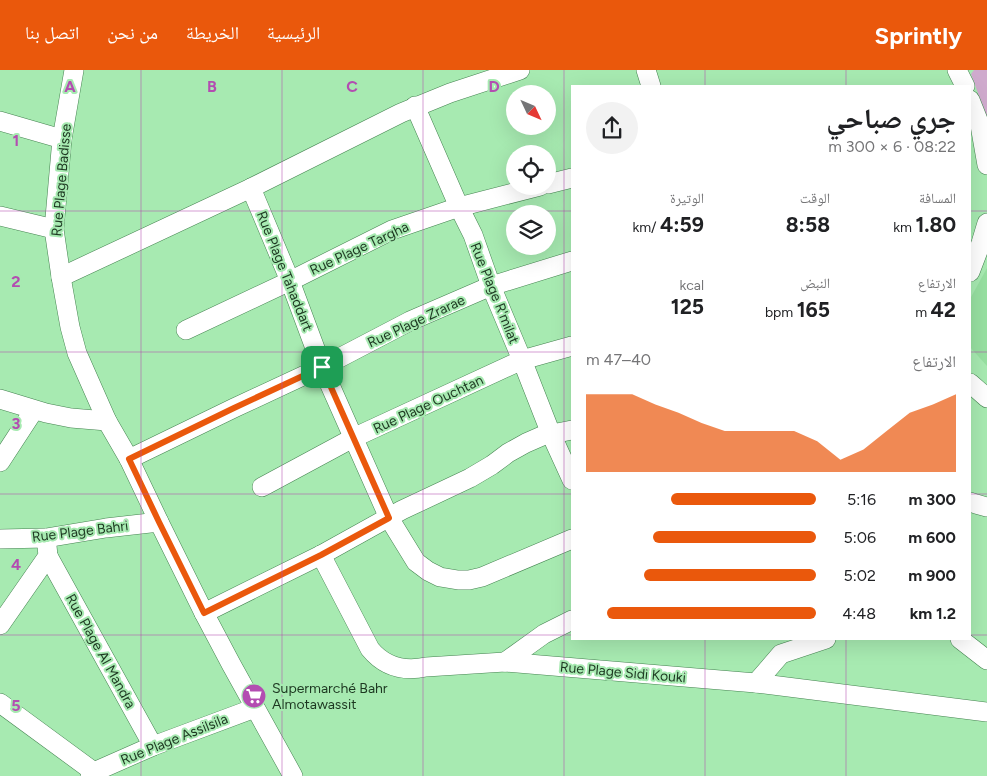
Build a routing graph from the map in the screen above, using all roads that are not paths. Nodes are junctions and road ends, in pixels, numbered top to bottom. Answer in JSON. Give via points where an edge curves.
{"nodes":[{"id":1,"x":74,"y":70,"type":"edge"},
{"id":2,"x":520,"y":70,"type":"edge"},
{"id":3,"x":646,"y":70,"type":"edge"},
{"id":4,"x":957,"y":70,"type":"edge"},
{"id":5,"x":651,"y":85,"type":"edge"},
{"id":6,"x":964,"y":85,"type":"edge"},
{"id":7,"x":971,"y":102,"type":"edge"},
{"id":8,"x":415,"y":106,"type":"junction"},
{"id":9,"x":0,"y":121,"type":"edge"},
{"id":10,"x":62,"y":139,"type":"junction"},
{"id":11,"x":981,"y":157,"type":"edge"},
{"id":12,"x":571,"y":178,"type":"edge"},
{"id":13,"x":556,"y":182,"type":"edge"},
{"id":14,"x":251,"y":188,"type":"junction"},
{"id":15,"x":506,"y":195,"type":"edge"},
{"id":16,"x":459,"y":207,"type":"junction"},
{"id":17,"x":0,"y":216,"type":"edge"},
{"id":18,"x":987,"y":223,"type":"edge"},
{"id":19,"x":54,"y":229,"type":"junction"},
{"id":20,"x":571,"y":261,"type":"edge"},
{"id":21,"x":971,"y":269,"type":"edge"},
{"id":22,"x":60,"y":276,"type":"junction"},
{"id":23,"x":290,"y":281,"type":"junction"},
{"id":24,"x":491,"y":286,"type":"junction"},
{"id":25,"x":186,"y":330,"type":"dead end"},
{"id":26,"x":571,"y":346,"type":"edge"},
{"id":27,"x":522,"y":360,"type":"junction"},
{"id":28,"x":322,"y":367,"type":"junction"},
{"id":29,"x":971,"y":384,"type":"edge"},
{"id":30,"x":987,"y":398,"type":"edge"},
{"id":31,"x":0,"y":399,"type":"edge"},
{"id":32,"x":34,"y":410,"type":"junction"},
{"id":33,"x":107,"y":421,"type":"junction"},
{"id":34,"x":571,"y":430,"type":"edge"},
{"id":35,"x":551,"y":434,"type":"junction"},
{"id":36,"x":353,"y":438,"type":"junction"},
{"id":37,"x":129,"y":459,"type":"junction"},
{"id":38,"x":0,"y":462,"type":"edge"},
{"id":39,"x":571,"y":478,"type":"edge"},
{"id":40,"x":262,"y":487,"type":"dead end"},
{"id":41,"x":971,"y":502,"type":"edge"},
{"id":42,"x":987,"y":506,"type":"edge"},
{"id":43,"x":389,"y":518,"type":"junction"},
{"id":44,"x":159,"y":522,"type":"junction"},
{"id":45,"x":0,"y":539,"type":"edge"},
{"id":46,"x":571,"y":539,"type":"edge"},
{"id":47,"x":47,"y":547,"type":"junction"},
{"id":48,"x":321,"y":555,"type":"junction"},
{"id":49,"x":204,"y":613,"type":"junction"},
{"id":50,"x":571,"y":620,"type":"edge"},
{"id":51,"x":0,"y":625,"type":"edge"},
{"id":52,"x":823,"y":640,"type":"edge"},
{"id":53,"x":961,"y":640,"type":"edge"},
{"id":54,"x":987,"y":660,"type":"edge"},
{"id":55,"x":505,"y":662,"type":"junction"},
{"id":56,"x":756,"y":683,"type":"junction"},
{"id":57,"x":0,"y":703,"type":"edge"},
{"id":58,"x":255,"y":708,"type":"junction"},
{"id":59,"x":987,"y":712,"type":"edge"},
{"id":60,"x":153,"y":746,"type":"junction"},
{"id":61,"x":92,"y":774,"type":"edge"},
{"id":62,"x":293,"y":776,"type":"edge"}],
"edges":[{"from":1,"to":10,"type":"street","name":"Rue Plage Badisse"},
{"from":2,"to":8,"type":"street"},
{"from":3,"to":5,"type":"street"},
{"from":4,"to":6,"type":"street"},
{"from":7,"to":11,"type":"street","via":[[980,125]]},
{"from":8,"to":14,"type":"street"},
{"from":8,"to":16,"type":"street","name":"Rue Plage R'milat"},
{"from":9,"to":10,"type":"street"},
{"from":10,"to":19,"type":"street","name":"Rue Plage Badisse"},
{"from":12,"to":13,"type":"street"},
{"from":14,"to":22,"type":"street"},
{"from":14,"to":23,"type":"street","name":"Rue Plage Tahaddart"},
{"from":15,"to":16,"type":"street","name":"Rue Plage Targha"},
{"from":16,"to":23,"type":"street","name":"Rue Plage Targha","via":[[392,230]]},
{"from":16,"to":24,"type":"street","name":"Rue Plage R'milat"},
{"from":17,"to":19,"type":"street"},
{"from":18,"to":21,"type":"street"},
{"from":19,"to":22,"type":"street","name":"Rue Plage Badisse"},
{"from":20,"to":24,"type":"street","name":"Rue Plage Zrarae"},
{"from":22,"to":33,"type":"street","name":"Rue Plage Badisse","via":[[77,353]]},
{"from":23,"to":25,"type":"street","name":"Rue Plage Targha"},
{"from":23,"to":28,"type":"street","name":"Rue Plage Tahaddart"},
{"from":24,"to":27,"type":"street","name":"Rue Plage R'milat"},
{"from":24,"to":28,"type":"street","name":"Rue Plage Zrarae","via":[[410,321]]},
{"from":26,"to":27,"type":"street","name":"Rue Plage Ouchtan"},
{"from":27,"to":35,"type":"street","name":"Rue Plage R'milat"},
{"from":27,"to":36,"type":"street","name":"Rue Plage Ouchtan"},
{"from":28,"to":36,"type":"street","name":"Rue Plage Tahaddart"},
{"from":28,"to":37,"type":"street","name":"Rue Plage Zrarae"},
{"from":29,"to":30,"type":"street"},
{"from":31,"to":32,"type":"street"},
{"from":32,"to":33,"type":"street"},
{"from":32,"to":38,"type":"street"},
{"from":33,"to":37,"type":"street","name":"Rue Plage Badisse"},
{"from":34,"to":35,"type":"street"},
{"from":35,"to":39,"type":"street","name":"Rue Plage R'milat"},
{"from":35,"to":43,"type":"street","via":[[517,447],[470,478]]},
{"from":36,"to":40,"type":"street","name":"Rue Plage Ouchtan"},
{"from":36,"to":43,"type":"street","name":"Rue Plage Tahaddart"},
{"from":37,"to":44,"type":"street","name":"Rue Plage Badisse"},
{"from":41,"to":42,"type":"street"},
{"from":43,"to":46,"type":"street","name":"Rue Plage Tahaddart","via":[[420,566],[452,580],[482,577]]},
{"from":43,"to":48,"type":"street"},
{"from":44,"to":47,"type":"street","name":"Rue Plage Bahri","via":[[106,528]]},
{"from":44,"to":49,"type":"street","name":"Rue Plage Badisse"},
{"from":45,"to":47,"type":"street","name":"Rue Plage Bahri"},
{"from":47,"to":51,"type":"street"},
{"from":47,"to":60,"type":"street","name":"Rue Plage Al Mandra"},
{"from":48,"to":49,"type":"street"},
{"from":48,"to":55,"type":"street","name":"Rue Plage Sidi Kouki","via":[[370,649],[388,664],[415,670]]},
{"from":49,"to":58,"type":"street","name":"Rue Plage Badisse"},
{"from":50,"to":55,"type":"street","via":[[544,634]]},
{"from":52,"to":56,"type":"street","via":[[781,654]]},
{"from":53,"to":54,"type":"street"},
{"from":55,"to":56,"type":"street","name":"Rue Plage Sidi Kouki"},
{"from":56,"to":59,"type":"street","name":"Rue Plage Sidi Kouki"},
{"from":57,"to":61,"type":"street","name":"Rue Plage Assilsila"},
{"from":58,"to":60,"type":"street","name":"Rue Plage Assilsila"},
{"from":58,"to":62,"type":"street","name":"Rue Plage Badisse"},
{"from":60,"to":61,"type":"street","name":"Rue Plage Assilsila"}]}
